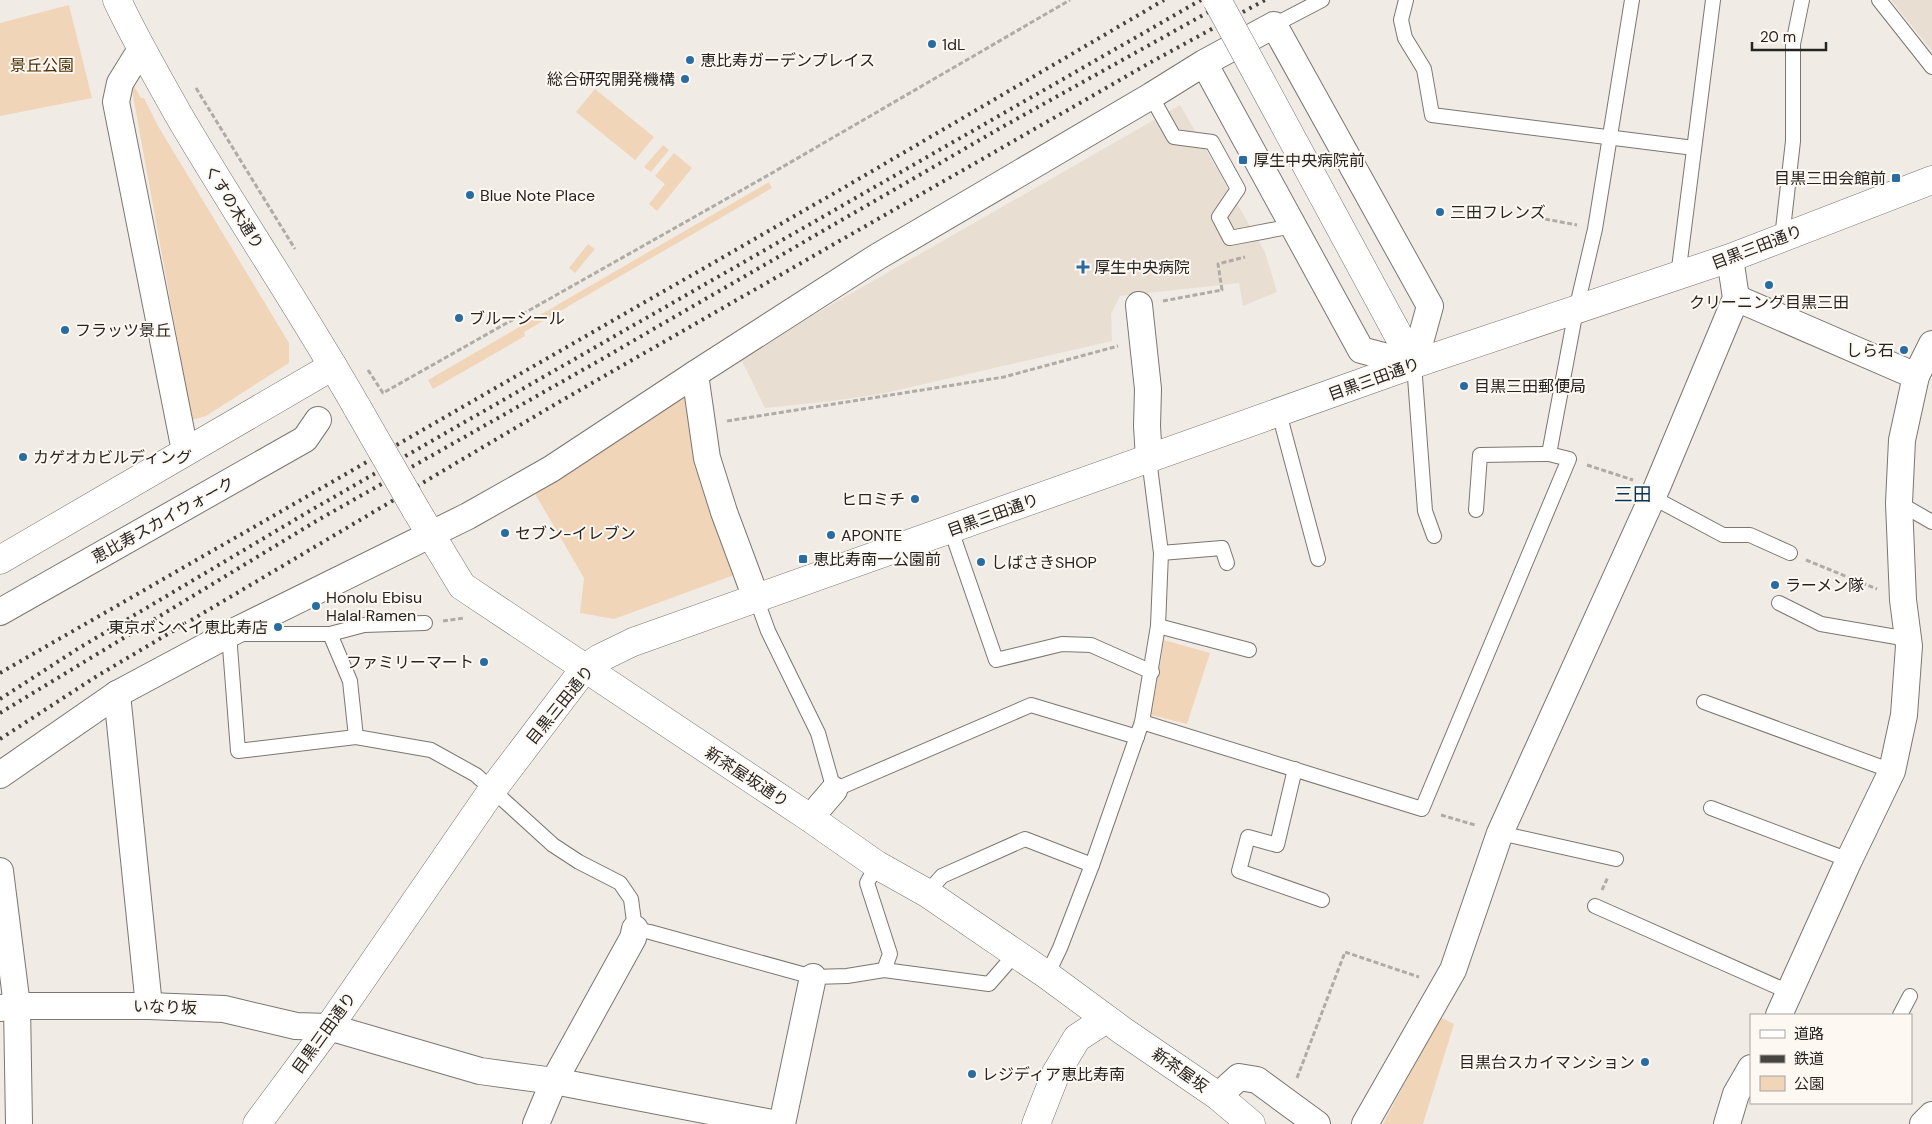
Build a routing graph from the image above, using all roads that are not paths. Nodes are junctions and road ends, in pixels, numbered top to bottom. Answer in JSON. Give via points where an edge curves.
{"nodes":[{"id":1,"x":117,"y":0,"type":"edge"},
{"id":2,"x":1217,"y":0,"type":"edge"},
{"id":3,"x":1322,"y":0,"type":"edge"},
{"id":4,"x":1406,"y":0,"type":"edge"},
{"id":5,"x":1632,"y":0,"type":"edge"},
{"id":6,"x":1713,"y":0,"type":"edge"},
{"id":7,"x":1802,"y":0,"type":"edge"},
{"id":8,"x":1879,"y":0,"type":"edge"},
{"id":9,"x":1274,"y":24,"type":"junction"},
{"id":10,"x":141,"y":49,"type":"junction"},
{"id":11,"x":1204,"y":63,"type":"junction"},
{"id":12,"x":1932,"y":67,"type":"edge"},
{"id":13,"x":1151,"y":96,"type":"junction"},
{"id":14,"x":1608,"y":137,"type":"junction"},
{"id":15,"x":1694,"y":148,"type":"junction"},
{"id":16,"x":1932,"y":180,"type":"edge"},
{"id":17,"x":1293,"y":226,"type":"junction"},
{"id":18,"x":1782,"y":238,"type":"junction"},
{"id":19,"x":1730,"y":258,"type":"junction"},
{"id":20,"x":1678,"y":276,"type":"junction"},
{"id":21,"x":1736,"y":298,"type":"junction"},
{"id":22,"x":1139,"y":305,"type":"road end"},
{"id":23,"x":1576,"y":310,"type":"junction"},
{"id":24,"x":1932,"y":344,"type":"edge"},
{"id":25,"x":1414,"y":364,"type":"junction"},
{"id":26,"x":333,"y":366,"type":"junction"},
{"id":27,"x":695,"y":374,"type":"junction"},
{"id":28,"x":1916,"y":376,"type":"junction"},
{"id":29,"x":1279,"y":413,"type":"junction"},
{"id":30,"x":318,"y":420,"type":"dead end"},
{"id":31,"x":185,"y":451,"type":"junction"},
{"id":32,"x":1549,"y":454,"type":"junction"},
{"id":33,"x":1150,"y":459,"type":"junction"},
{"id":34,"x":1655,"y":492,"type":"junction"},
{"id":35,"x":1899,"y":503,"type":"junction"},
{"id":36,"x":416,"y":510,"type":"joint"},
{"id":37,"x":1476,"y":510,"type":"dead end"},
{"id":38,"x":1932,"y":522,"type":"edge"},
{"id":39,"x":951,"y":530,"type":"junction"},
{"id":40,"x":431,"y":534,"type":"junction"},
{"id":41,"x":1434,"y":536,"type":"dead end"},
{"id":42,"x":1161,"y":553,"type":"junction"},
{"id":43,"x":1790,"y":553,"type":"road end"},
{"id":44,"x":1318,"y":559,"type":"dead end"},
{"id":45,"x":0,"y":560,"type":"edge"},
{"id":46,"x":1227,"y":563,"type":"dead end"},
{"id":47,"x":756,"y":598,"type":"junction"},
{"id":48,"x":1779,"y":603,"type":"dead end"},
{"id":49,"x":0,"y":612,"type":"edge"},
{"id":50,"x":425,"y":623,"type":"dead end"},
{"id":51,"x":1158,"y":626,"type":"junction"},
{"id":52,"x":229,"y":634,"type":"junction"},
{"id":53,"x":330,"y":634,"type":"junction"},
{"id":54,"x":1908,"y":639,"type":"junction"},
{"id":55,"x":1249,"y":650,"type":"dead end"},
{"id":56,"x":585,"y":668,"type":"junction"},
{"id":57,"x":1152,"y":672,"type":"junction"},
{"id":58,"x":117,"y":694,"type":"junction"},
{"id":59,"x":1704,"y":702,"type":"dead end"},
{"id":60,"x":1142,"y":722,"type":"junction"},
{"id":61,"x":356,"y":737,"type":"junction"},
{"id":62,"x":1137,"y":737,"type":"junction"},
{"id":63,"x":1295,"y":770,"type":"junction"},
{"id":64,"x":1892,"y":771,"type":"junction"},
{"id":65,"x":0,"y":775,"type":"edge"},
{"id":66,"x":493,"y":789,"type":"junction"},
{"id":67,"x":834,"y":790,"type":"junction"},
{"id":68,"x":1712,"y":808,"type":"dead end"},
{"id":69,"x":810,"y":818,"type":"junction"},
{"id":70,"x":1500,"y":833,"type":"junction"},
{"id":71,"x":1616,"y":859,"type":"road end"},
{"id":72,"x":1849,"y":860,"type":"junction"},
{"id":73,"x":877,"y":864,"type":"junction"},
{"id":74,"x":1092,"y":865,"type":"junction"},
{"id":75,"x":0,"y":871,"type":"edge"},
{"id":76,"x":927,"y":893,"type":"junction"},
{"id":77,"x":1322,"y":900,"type":"dead end"},
{"id":78,"x":1595,"y":906,"type":"road end"},
{"id":79,"x":635,"y":930,"type":"junction"},
{"id":80,"x":1016,"y":953,"type":"junction"},
{"id":81,"x":884,"y":970,"type":"junction"},
{"id":82,"x":1047,"y":975,"type":"junction"},
{"id":83,"x":813,"y":977,"type":"junction"},
{"id":84,"x":1910,"y":996,"type":"dead end"},
{"id":85,"x":1785,"y":1004,"type":"edge"},
{"id":86,"x":149,"y":1006,"type":"junction"},
{"id":87,"x":8,"y":1007,"type":"edge"},
{"id":88,"x":1901,"y":1014,"type":"edge"},
{"id":89,"x":1106,"y":1018,"type":"junction"},
{"id":90,"x":329,"y":1027,"type":"junction"},
{"id":91,"x":1750,"y":1070,"type":"edge"},
{"id":92,"x":554,"y":1081,"type":"junction"},
{"id":93,"x":1218,"y":1096,"type":"junction"},
{"id":94,"x":1932,"y":1115,"type":"edge"},
{"id":95,"x":19,"y":1124,"type":"edge"},
{"id":96,"x":257,"y":1124,"type":"edge"},
{"id":97,"x":536,"y":1124,"type":"edge"},
{"id":98,"x":777,"y":1124,"type":"edge"},
{"id":99,"x":782,"y":1124,"type":"edge"},
{"id":100,"x":1036,"y":1124,"type":"edge"},
{"id":101,"x":1251,"y":1124,"type":"edge"},
{"id":102,"x":1318,"y":1124,"type":"edge"},
{"id":103,"x":1365,"y":1124,"type":"edge"},
{"id":104,"x":1727,"y":1124,"type":"edge"},
{"id":105,"x":1923,"y":1124,"type":"edge"}],
"edges":[{"from":1,"to":10,"type":"street","name":"くすの木通り"},
{"from":2,"to":25,"type":"street","bridge":true},
{"from":3,"to":9,"type":"lane"},
{"from":4,"to":14,"type":"lane","via":[[1401,20],[1405,38],[1424,69],[1432,115]]},
{"from":5,"to":14,"type":"lane"},
{"from":6,"to":15,"type":"lane"},
{"from":7,"to":18,"type":"lane","via":[[1793,44],[1793,141]]},
{"from":8,"to":12,"type":"lane"},
{"from":9,"to":11,"type":"street"},
{"from":9,"to":25,"type":"street","via":[[1430,306]]},
{"from":10,"to":26,"type":"street","name":"くすの木通り","via":[[207,163]]},
{"from":10,"to":31,"type":"street","via":[[120,83],[116,102]]},
{"from":11,"to":13,"type":"street"},
{"from":11,"to":17,"type":"street"},
{"from":13,"to":17,"type":"lane","via":[[1174,137],[1212,142],[1238,189],[1219,218],[1230,238]]},
{"from":13,"to":27,"type":"street","via":[[877,258]]},
{"from":14,"to":15,"type":"lane"},
{"from":14,"to":23,"type":"lane","via":[[1595,229]]},
{"from":15,"to":20,"type":"lane"},
{"from":16,"to":18,"type":"street","name":"目黒三田通り"},
{"from":17,"to":25,"type":"street","via":[[1361,350]]},
{"from":18,"to":19,"type":"street","name":"目黒三田通り"},
{"from":19,"to":20,"type":"street","name":"目黒三田通り"},
{"from":19,"to":21,"type":"street"},
{"from":20,"to":23,"type":"street","name":"目黒三田通り"},
{"from":21,"to":28,"type":"street"},
{"from":21,"to":34,"type":"street"},
{"from":22,"to":33,"type":"street","via":[[1148,388]]},
{"from":23,"to":25,"type":"street","name":"目黒三田通り"},
{"from":23,"to":32,"type":"lane"},
{"from":24,"to":28,"type":"street"},
{"from":25,"to":29,"type":"street","name":"目黒三田通り"},
{"from":25,"to":41,"type":"lane","via":[[1425,511]]},
{"from":26,"to":31,"type":"street"},
{"from":26,"to":36,"type":"street","name":"くすの木通り","bridge":true},
{"from":27,"to":40,"type":"street","via":[[551,469]]},
{"from":27,"to":47,"type":"street","via":[[707,458]]},
{"from":28,"to":35,"type":"street","via":[[1902,440]]},
{"from":29,"to":33,"type":"street","name":"目黒三田通り"},
{"from":29,"to":44,"type":"lane"},
{"from":30,"to":49,"type":"street","name":"恵比寿スカイウォーク","via":[[305,439]]},
{"from":31,"to":45,"type":"street"},
{"from":32,"to":37,"type":"lane","via":[[1480,455]]},
{"from":32,"to":63,"type":"lane","via":[[1569,459],[1422,809]]},
{"from":33,"to":39,"type":"street","name":"目黒三田通り"},
{"from":33,"to":42,"type":"lane"},
{"from":34,"to":43,"type":"lane","via":[[1723,535],[1750,535]]},
{"from":34,"to":70,"type":"street"},
{"from":35,"to":38,"type":"lane"},
{"from":35,"to":54,"type":"street"},
{"from":36,"to":40,"type":"street","name":"新茶屋坂通り"},
{"from":39,"to":47,"type":"street","name":"目黒三田通り"},
{"from":39,"to":57,"type":"lane","via":[[996,660],[1062,644],[1091,645]]},
{"from":40,"to":52,"type":"street"},
{"from":40,"to":56,"type":"street","name":"新茶屋坂通り","via":[[462,586]]},
{"from":42,"to":46,"type":"lane","via":[[1222,548]]},
{"from":42,"to":51,"type":"lane"},
{"from":47,"to":56,"type":"street","name":"目黒三田通り","via":[[617,649]]},
{"from":47,"to":67,"type":"lane","via":[[768,631],[818,733]]},
{"from":48,"to":54,"type":"lane","via":[[1821,624]]},
{"from":50,"to":53,"type":"lane","via":[[364,625]]},
{"from":51,"to":55,"type":"lane"},
{"from":51,"to":57,"type":"lane"},
{"from":52,"to":53,"type":"lane"},
{"from":52,"to":58,"type":"street"},
{"from":52,"to":61,"type":"lane","via":[[238,752]]},
{"from":53,"to":61,"type":"lane","via":[[350,681]]},
{"from":54,"to":64,"type":"street","via":[[1904,715]]},
{"from":56,"to":66,"type":"street","name":"目黒三田通り"},
{"from":56,"to":69,"type":"street","name":"新茶屋坂通り"},
{"from":57,"to":60,"type":"lane"},
{"from":58,"to":65,"type":"street"},
{"from":58,"to":86,"type":"street"},
{"from":59,"to":64,"type":"lane"},
{"from":60,"to":62,"type":"lane"},
{"from":60,"to":63,"type":"lane"},
{"from":61,"to":66,"type":"lane","via":[[431,750],[476,775]]},
{"from":62,"to":67,"type":"lane","via":[[1031,705]]},
{"from":62,"to":74,"type":"lane"},
{"from":63,"to":77,"type":"lane","via":[[1277,845],[1248,837],[1239,871]]},
{"from":64,"to":72,"type":"street"},
{"from":66,"to":79,"type":"lane","via":[[553,846],[620,883],[631,899]]},
{"from":66,"to":90,"type":"street","name":"目黒三田通り"},
{"from":67,"to":69,"type":"street"},
{"from":68,"to":72,"type":"lane"},
{"from":69,"to":73,"type":"street","name":"新茶屋坂通り"},
{"from":70,"to":71,"type":"lane"},
{"from":70,"to":103,"type":"street","via":[[1453,970]]},
{"from":72,"to":85,"type":"street"},
{"from":73,"to":76,"type":"street","name":"新茶屋坂通り"},
{"from":73,"to":81,"type":"lane","via":[[866,883],[890,954]]},
{"from":74,"to":76,"type":"lane","via":[[1025,839],[942,876]]},
{"from":74,"to":82,"type":"lane"},
{"from":75,"to":87,"type":"street"},
{"from":76,"to":80,"type":"street","name":"新茶屋坂通り"},
{"from":78,"to":85,"type":"lane"},
{"from":79,"to":83,"type":"lane"},
{"from":79,"to":92,"type":"street"},
{"from":80,"to":81,"type":"lane","via":[[989,984]]},
{"from":80,"to":82,"type":"street","name":"新茶屋坂通り"},
{"from":81,"to":83,"type":"lane"},
{"from":82,"to":89,"type":"street","name":"新茶屋坂通り"},
{"from":83,"to":99,"type":"street"},
{"from":84,"to":88,"type":"lane"},
{"from":86,"to":87,"type":"street","name":"いなり坂"},
{"from":86,"to":90,"type":"street","name":"いなり坂","via":[[224,1009],[296,1026]]},
{"from":87,"to":95,"type":"street","via":[[19,1031]]},
{"from":89,"to":93,"type":"street","name":"新茶屋坂"},
{"from":89,"to":100,"type":"street","via":[[1077,1038],[1056,1074]]},
{"from":90,"to":92,"type":"street","name":"いなり坂","via":[[480,1071]]},
{"from":90,"to":96,"type":"street","name":"目黒三田通り"},
{"from":91,"to":104,"type":"street","via":[[1736,1094]]},
{"from":92,"to":97,"type":"street"},
{"from":92,"to":98,"type":"street","name":"いなり坂"},
{"from":93,"to":101,"type":"street","name":"新茶屋坂"},
{"from":93,"to":102,"type":"street","via":[[1239,1077],[1256,1080]]},
{"from":94,"to":105,"type":"street"}]}
